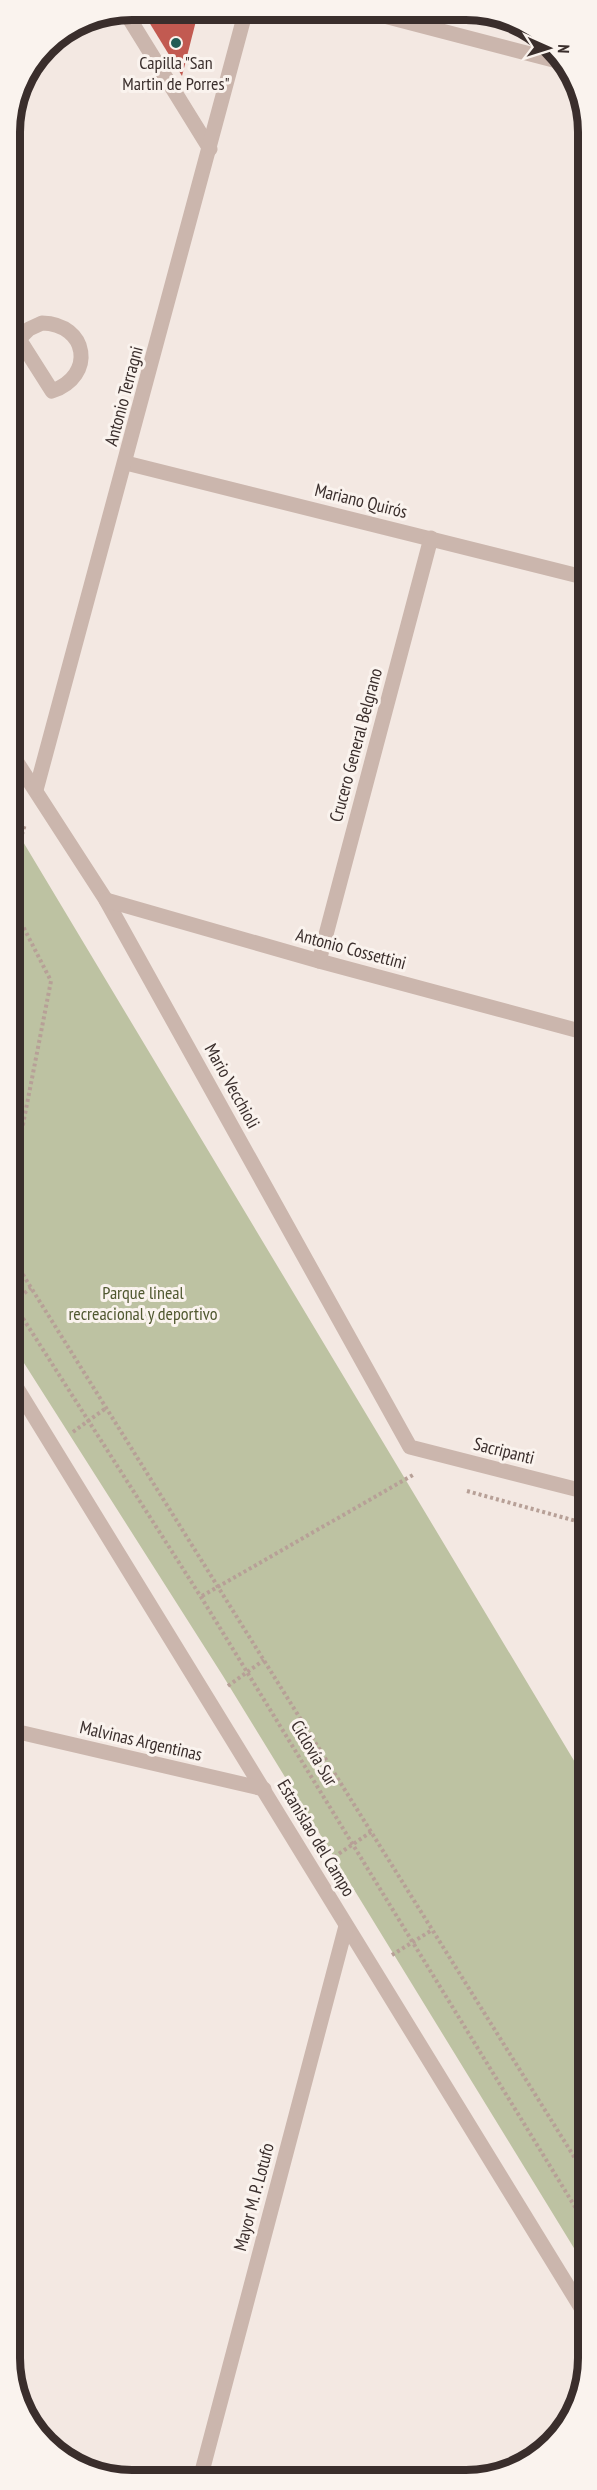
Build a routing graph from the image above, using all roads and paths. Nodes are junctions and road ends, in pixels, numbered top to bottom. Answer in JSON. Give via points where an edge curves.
{"nodes":[{"id":1,"x":130,"y":20,"type":"edge"},
{"id":2,"x":243,"y":20,"type":"edge"},
{"id":3,"x":402,"y":20,"type":"edge"},
{"id":4,"x":551,"y":59,"type":"edge"},
{"id":5,"x":210,"y":149,"type":"junction"},
{"id":6,"x":20,"y":339,"type":"joint"},
{"id":7,"x":126,"y":463,"type":"junction"},
{"id":8,"x":431,"y":538,"type":"junction"},
{"id":9,"x":578,"y":576,"type":"edge"},
{"id":10,"x":20,"y":766,"type":"edge"},
{"id":11,"x":36,"y":790,"type":"junction"},
{"id":12,"x":20,"y":842,"type":"edge"},
{"id":13,"x":106,"y":900,"type":"junction"},
{"id":14,"x":20,"y":921,"type":"edge"},
{"id":15,"x":319,"y":961,"type":"junction"},
{"id":16,"x":578,"y":1030,"type":"edge"},
{"id":17,"x":20,"y":1140,"type":"edge"},
{"id":18,"x":20,"y":1270,"type":"edge"},
{"id":19,"x":31,"y":1288,"type":"junction"},
{"id":20,"x":20,"y":1295,"type":"edge"},
{"id":21,"x":20,"y":1315,"type":"edge"},
{"id":22,"x":20,"y":1394,"type":"edge"},
{"id":23,"x":106,"y":1408,"type":"junction"},
{"id":24,"x":89,"y":1421,"type":"junction"},
{"id":25,"x":52,"y":1446,"type":"junction"},
{"id":26,"x":410,"y":1446,"type":"joint"},
{"id":27,"x":423,"y":1478,"type":"dead end"},
{"id":28,"x":466,"y":1490,"type":"dead end"},
{"id":29,"x":577,"y":1490,"type":"edge"},
{"id":30,"x":577,"y":1521,"type":"edge"},
{"id":31,"x":218,"y":1587,"type":"junction"},
{"id":32,"x":201,"y":1597,"type":"junction"},
{"id":33,"x":264,"y":1660,"type":"junction"},
{"id":34,"x":248,"y":1672,"type":"junction"},
{"id":35,"x":209,"y":1700,"type":"junction"},
{"id":36,"x":20,"y":1732,"type":"edge"},
{"id":37,"x":264,"y":1789,"type":"junction"},
{"id":38,"x":371,"y":1832,"type":"junction"},
{"id":39,"x":353,"y":1844,"type":"junction"},
{"id":40,"x":313,"y":1870,"type":"junction"},
{"id":41,"x":346,"y":1926,"type":"junction"},
{"id":42,"x":432,"y":1930,"type":"junction"},
{"id":43,"x":413,"y":1942,"type":"junction"},
{"id":44,"x":372,"y":1968,"type":"junction"},
{"id":45,"x":577,"y":2162,"type":"edge"},
{"id":46,"x":577,"y":2210,"type":"edge"},
{"id":47,"x":577,"y":2301,"type":"edge"},
{"id":48,"x":202,"y":2470,"type":"edge"}],
"edges":[{"from":1,"to":5,"type":"street"},
{"from":2,"to":5,"type":"street","name":"Antonio Terragni"},
{"from":3,"to":4,"type":"street"},
{"from":5,"to":7,"type":"street","name":"Antonio Terragni"},
{"from":6,"to":6,"type":"street","via":[[52,391],[75,377],[81,365],[81,352],[68,329],[42,323]]},
{"from":7,"to":8,"type":"street","name":"Mariano Quirós"},
{"from":7,"to":11,"type":"street","name":"Antonio Terragni"},
{"from":8,"to":9,"type":"street","name":"Mariano Quirós"},
{"from":8,"to":15,"type":"street","name":"Crucero General Belgrano"},
{"from":10,"to":11,"type":"street","name":"Mario Vecchioli"},
{"from":11,"to":12,"type":"path"},
{"from":11,"to":13,"type":"street","name":"Mario Vecchioli"},
{"from":13,"to":15,"type":"street","name":"Antonio Cossettini"},
{"from":13,"to":26,"type":"street","name":"Mario Vecchioli"},
{"from":14,"to":17,"type":"path","via":[[51,981]]},
{"from":15,"to":16,"type":"street","name":"Antonio Cossettini"},
{"from":18,"to":19,"type":"path"},
{"from":19,"to":20,"type":"path"},
{"from":19,"to":23,"type":"path"},
{"from":21,"to":24,"type":"path","name":"Ciclovía Sur"},
{"from":22,"to":25,"type":"street","name":"Estanislao del Campo"},
{"from":23,"to":24,"type":"path"},
{"from":23,"to":31,"type":"path"},
{"from":24,"to":25,"type":"path"},
{"from":24,"to":32,"type":"path","name":"Ciclovía Sur"},
{"from":25,"to":35,"type":"street","name":"Estanislao del Campo"},
{"from":26,"to":29,"type":"street","name":"Sacripanti"},
{"from":27,"to":31,"type":"path","via":[[412,1475]]},
{"from":28,"to":30,"type":"path"},
{"from":31,"to":32,"type":"path"},
{"from":31,"to":33,"type":"path"},
{"from":32,"to":34,"type":"path","name":"Ciclovía Sur"},
{"from":33,"to":34,"type":"path"},
{"from":33,"to":38,"type":"path"},
{"from":34,"to":35,"type":"path"},
{"from":34,"to":39,"type":"path","name":"Ciclovía Sur"},
{"from":35,"to":37,"type":"street","name":"Estanislao del Campo"},
{"from":36,"to":37,"type":"street","name":"Malvinas Argentinas"},
{"from":37,"to":40,"type":"street","name":"Estanislao del Campo"},
{"from":38,"to":39,"type":"path"},
{"from":38,"to":42,"type":"path"},
{"from":39,"to":40,"type":"path"},
{"from":39,"to":43,"type":"path","name":"Ciclovía Sur"},
{"from":40,"to":41,"type":"street","name":"Estanislao del Campo"},
{"from":41,"to":44,"type":"street","name":"Estanislao del Campo"},
{"from":41,"to":48,"type":"street","name":"Mayor M. P. Lotufo"},
{"from":42,"to":43,"type":"path"},
{"from":42,"to":45,"type":"path"},
{"from":43,"to":44,"type":"path"},
{"from":43,"to":46,"type":"path","name":"Ciclovía Sur"},
{"from":44,"to":47,"type":"street","name":"Estanislao del Campo"}]}
